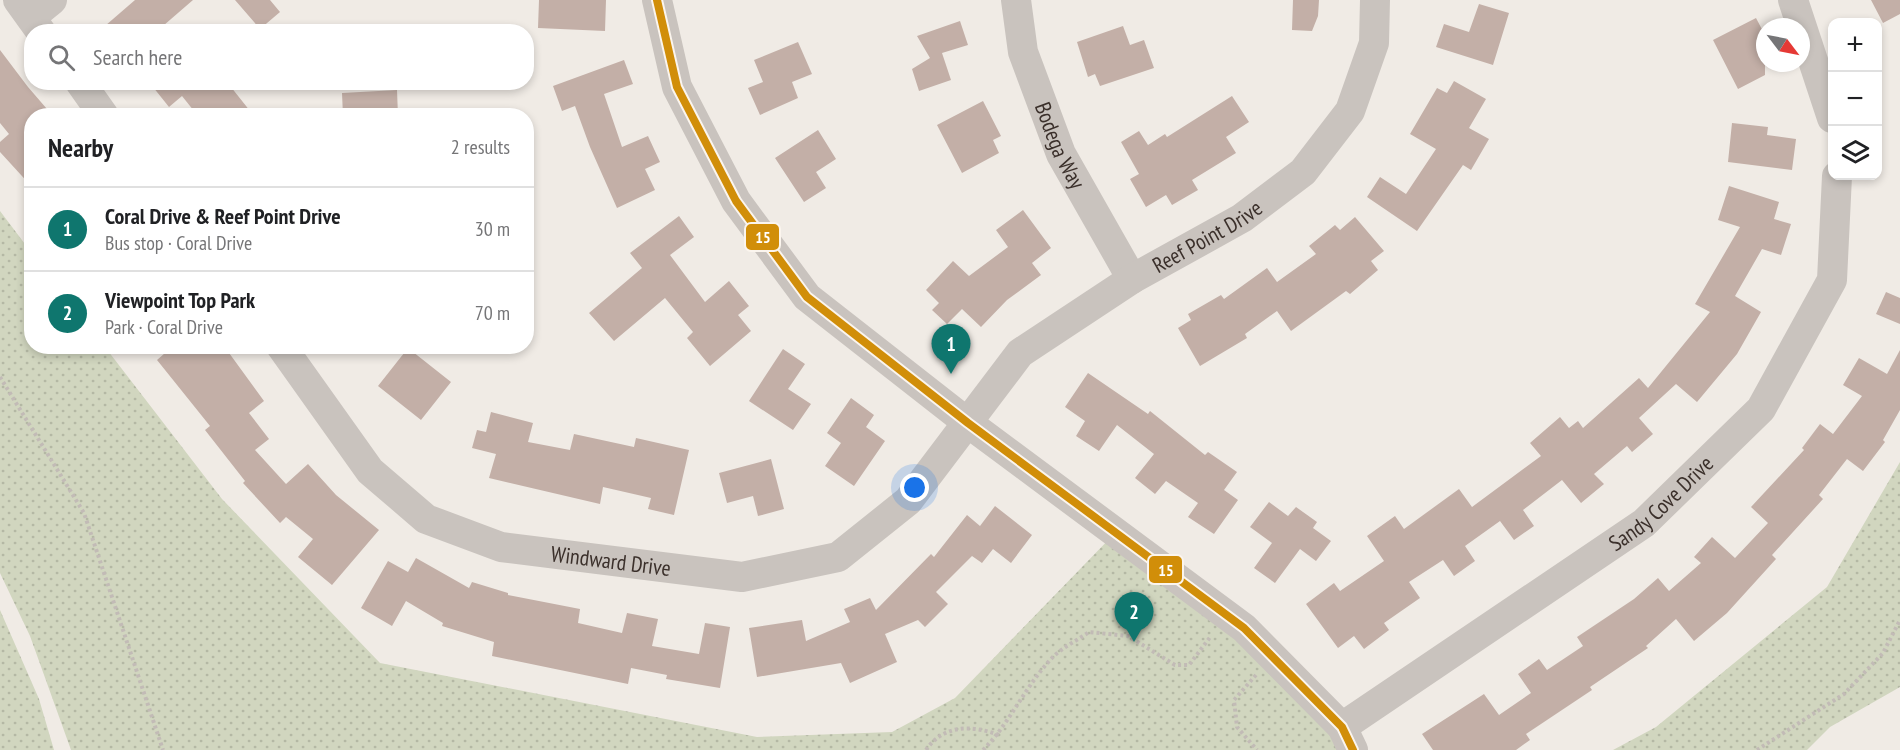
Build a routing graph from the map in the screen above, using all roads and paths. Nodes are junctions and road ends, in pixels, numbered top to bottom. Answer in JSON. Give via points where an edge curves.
{"nodes":[{"id":1,"x":657,"y":0,"type":"edge"},
{"id":2,"x":1016,"y":0,"type":"edge"},
{"id":3,"x":1375,"y":0,"type":"edge"},
{"id":4,"x":1793,"y":0,"type":"edge"},
{"id":5,"x":86,"y":90,"type":"edge"},
{"id":6,"x":1828,"y":103,"type":"edge"},
{"id":7,"x":98,"y":108,"type":"edge"},
{"id":8,"x":1837,"y":180,"type":"edge"},
{"id":9,"x":1132,"y":279,"type":"junction"},
{"id":10,"x":287,"y":354,"type":"edge"},
{"id":11,"x":0,"y":377,"type":"edge"},
{"id":12,"x":968,"y":423,"type":"junction"},
{"id":13,"x":1227,"y":615,"type":"junction"},
{"id":14,"x":1900,"y":620,"type":"edge"},
{"id":15,"x":1272,"y":656,"type":"junction"},
{"id":16,"x":999,"y":735,"type":"junction"},
{"id":17,"x":1347,"y":739,"type":"edge"},
{"id":18,"x":163,"y":750,"type":"edge"},
{"id":19,"x":926,"y":750,"type":"edge"},
{"id":20,"x":984,"y":750,"type":"edge"},
{"id":21,"x":1257,"y":750,"type":"edge"},
{"id":22,"x":1757,"y":750,"type":"edge"}],
"edges":[{"from":1,"to":12,"type":"street","via":[[677,87],[743,211],[807,297]]},
{"from":2,"to":9,"type":"street","name":"Bodega Way","via":[[1023,52],[1061,154]]},
{"from":3,"to":9,"type":"street","name":"Reef Point Drive","via":[[1374,43],[1350,111],[1303,172],[1242,218]]},
{"from":4,"to":6,"type":"street"},
{"from":5,"to":7,"type":"street"},
{"from":8,"to":17,"type":"street","name":"Sandy Cove Drive","via":[[1832,280],[1761,409],[1644,524]]},
{"from":9,"to":12,"type":"street","name":"Reef Point Drive","via":[[1020,353]]},
{"from":10,"to":12,"type":"street","name":"Windward Drive","via":[[370,471],[426,519],[501,547],[742,577],[838,557],[908,501]]},
{"from":11,"to":18,"type":"path","via":[[84,513]]},
{"from":12,"to":13,"type":"street"},
{"from":13,"to":15,"type":"street"},
{"from":13,"to":16,"type":"path","via":[[1189,664],[1175,665],[1128,636],[1089,632],[1055,655],[1024,694]]},
{"from":14,"to":22,"type":"path","via":[[1883,653],[1844,694]]},
{"from":15,"to":17,"type":"street"},
{"from":15,"to":21,"type":"path","via":[[1234,700],[1237,727]]},
{"from":16,"to":19,"type":"path","via":[[981,728],[959,728],[933,740]]},
{"from":16,"to":20,"type":"path"}]}
